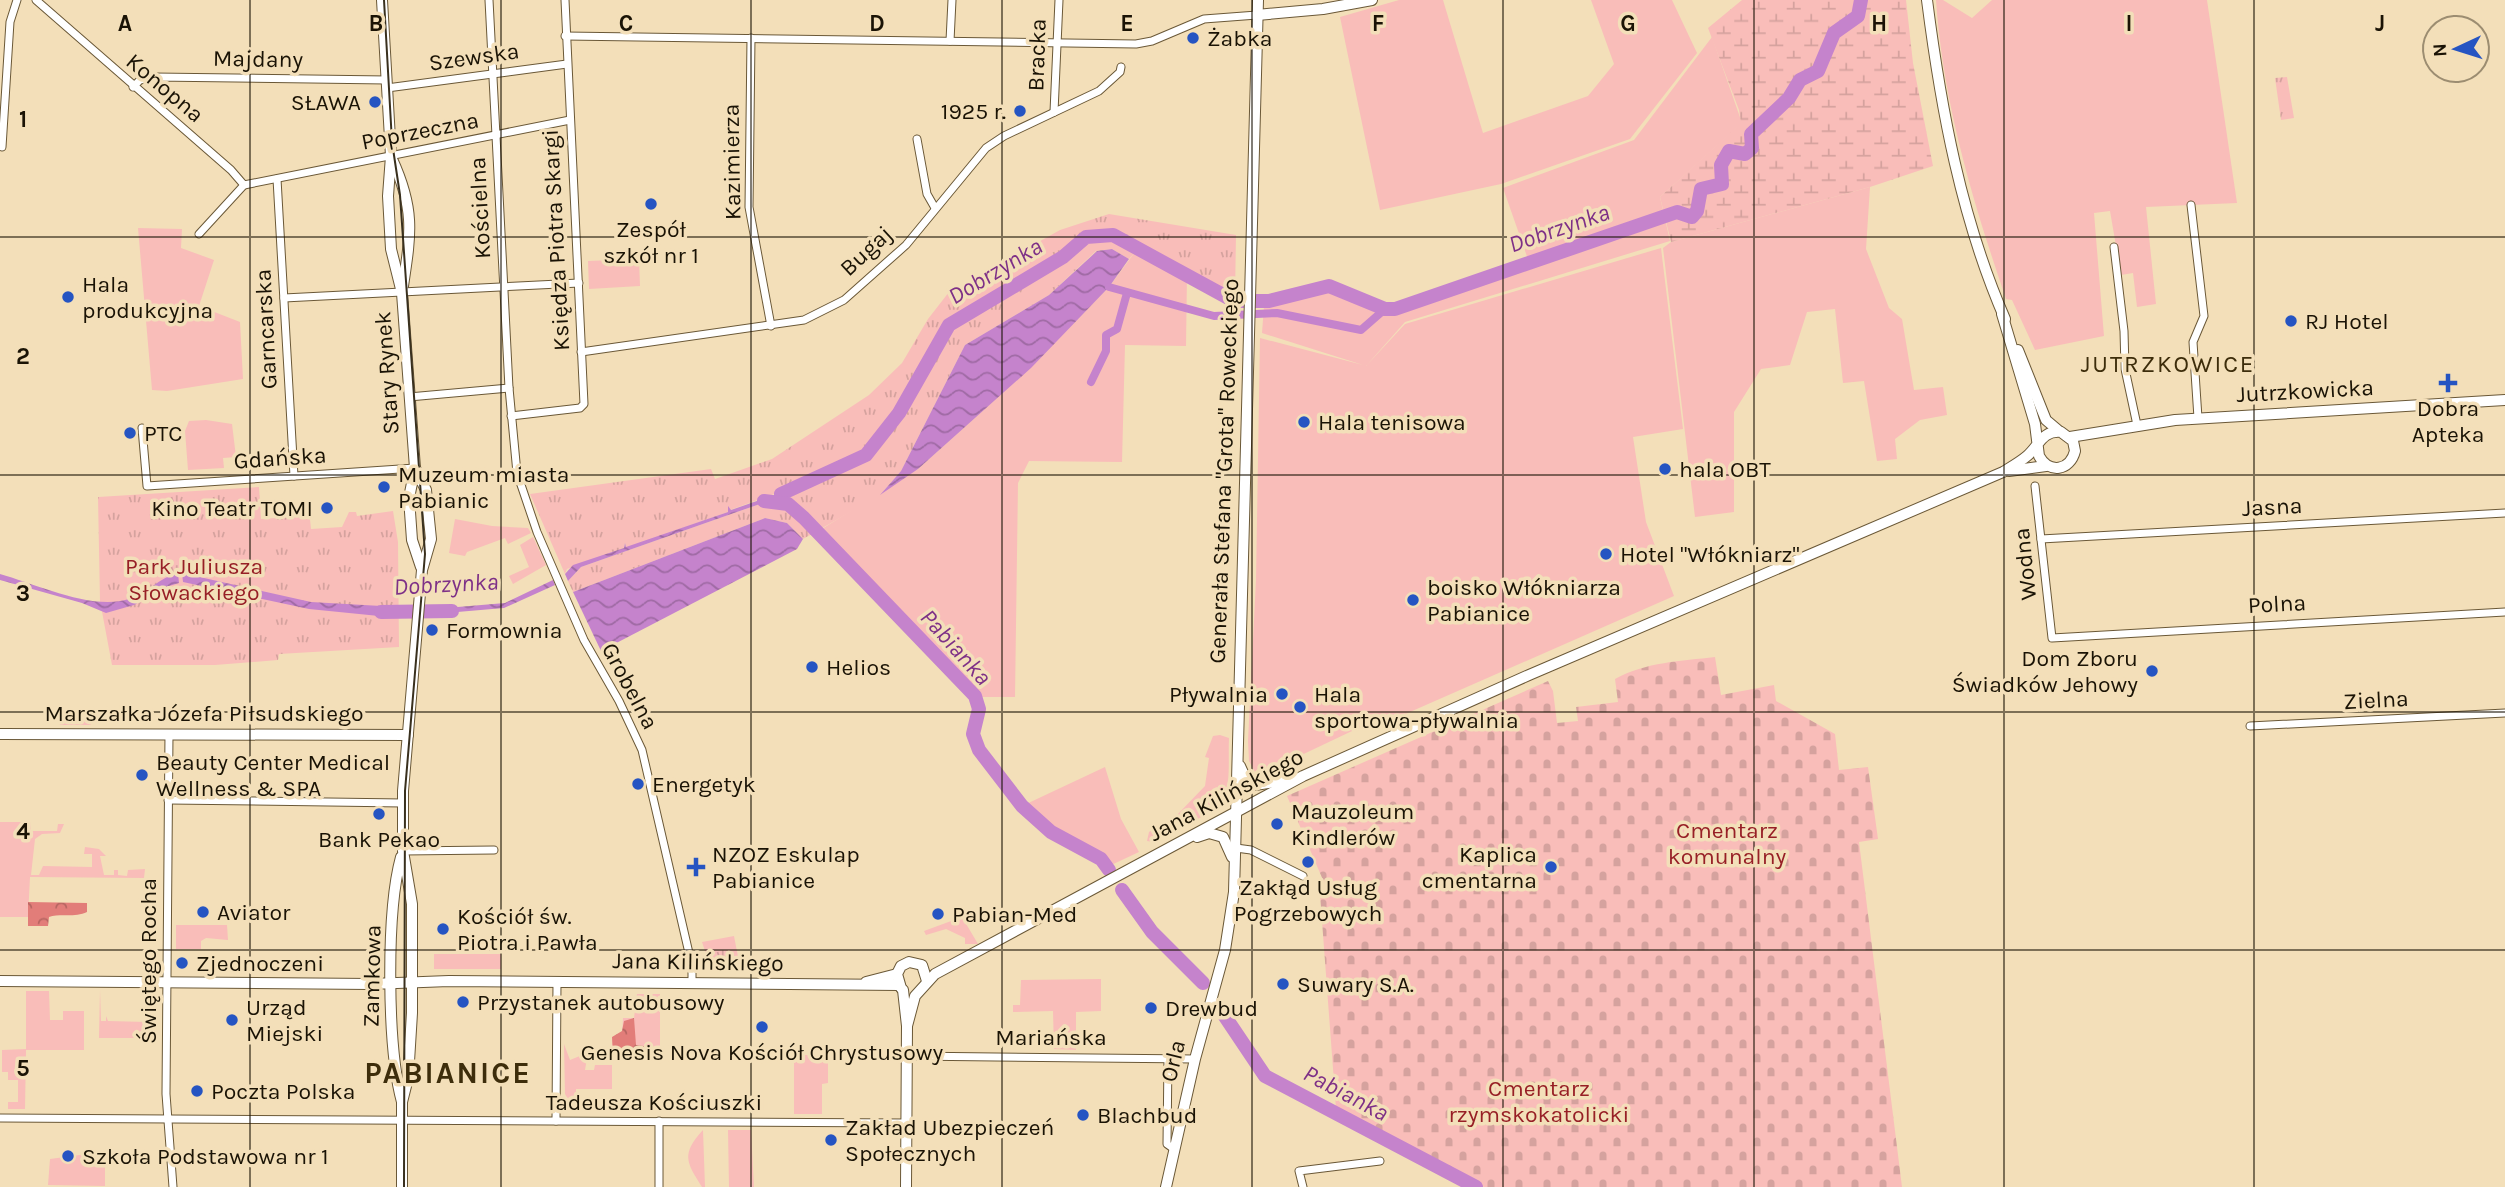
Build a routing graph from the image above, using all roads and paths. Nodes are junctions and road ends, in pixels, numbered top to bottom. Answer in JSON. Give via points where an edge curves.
{"nodes":[{"id":1,"x":17,"y":0,"type":"edge"},
{"id":2,"x":36,"y":0,"type":"edge"},
{"id":3,"x":382,"y":0,"type":"edge"},
{"id":4,"x":489,"y":0,"type":"edge"},
{"id":5,"x":565,"y":0,"type":"edge"},
{"id":6,"x":952,"y":0,"type":"edge"},
{"id":7,"x":1059,"y":0,"type":"edge"},
{"id":8,"x":1258,"y":0,"type":"edge"},
{"id":9,"x":1372,"y":0,"type":"edge"},
{"id":10,"x":1927,"y":0,"type":"edge"},
{"id":11,"x":1322,"y":5,"type":"edge"},
{"id":12,"x":1257,"y":15,"type":"junction"},
{"id":13,"x":565,"y":36,"type":"junction"},
{"id":14,"x":751,"y":38,"type":"junction"},
{"id":15,"x":950,"y":41,"type":"junction"},
{"id":16,"x":1057,"y":42,"type":"junction"},
{"id":17,"x":567,"y":64,"type":"junction"},
{"id":18,"x":1121,"y":67,"type":"dead end"},
{"id":19,"x":492,"y":74,"type":"junction"},
{"id":20,"x":387,"y":84,"type":"junction"},
{"id":21,"x":133,"y":87,"type":"junction"},
{"id":22,"x":1054,"y":112,"type":"junction"},
{"id":23,"x":570,"y":120,"type":"junction"},
{"id":24,"x":495,"y":135,"type":"junction"},
{"id":25,"x":917,"y":139,"type":"dead end"},
{"id":26,"x":2,"y":147,"type":"dead end"},
{"id":27,"x":391,"y":156,"type":"junction"},
{"id":28,"x":277,"y":179,"type":"junction"},
{"id":29,"x":244,"y":185,"type":"junction"},
{"id":30,"x":2191,"y":205,"type":"dead end"},
{"id":31,"x":935,"y":208,"type":"junction"},
{"id":32,"x":199,"y":234,"type":"dead end"},
{"id":33,"x":2113,"y":247,"type":"dead end"},
{"id":34,"x":579,"y":283,"type":"junction"},
{"id":35,"x":503,"y":288,"type":"junction"},
{"id":36,"x":402,"y":293,"type":"junction"},
{"id":37,"x":284,"y":298,"type":"junction"},
{"id":38,"x":2002,"y":314,"type":"junction"},
{"id":39,"x":771,"y":326,"type":"junction"},
{"id":40,"x":581,"y":352,"type":"junction"},
{"id":41,"x":509,"y":388,"type":"junction"},
{"id":42,"x":409,"y":397,"type":"junction"},
{"id":43,"x":2505,"y":400,"type":"edge"},
{"id":44,"x":511,"y":416,"type":"junction"},
{"id":45,"x":2198,"y":418,"type":"junction"},
{"id":46,"x":2137,"y":425,"type":"junction"},
{"id":47,"x":142,"y":428,"type":"dead end"},
{"id":48,"x":2108,"y":432,"type":"junction"},
{"id":49,"x":2065,"y":434,"type":"junction"},
{"id":50,"x":2038,"y":444,"type":"junction"},
{"id":51,"x":2075,"y":451,"type":"junction"},
{"id":52,"x":2046,"y":466,"type":"junction"},
{"id":53,"x":415,"y":468,"type":"junction"},
{"id":54,"x":2003,"y":472,"type":"junction"},
{"id":55,"x":294,"y":476,"type":"junction"},
{"id":56,"x":2035,"y":485,"type":"dead end"},
{"id":57,"x":2505,"y":513,"type":"edge"},
{"id":58,"x":2041,"y":539,"type":"junction"},
{"id":59,"x":422,"y":570,"type":"junction"},
{"id":60,"x":2505,"y":612,"type":"edge"},
{"id":61,"x":418,"y":621,"type":"joint"},
{"id":62,"x":2052,"y":638,"type":"joint"},
{"id":63,"x":2505,"y":713,"type":"edge"},
{"id":64,"x":2250,"y":726,"type":"dead end"},
{"id":65,"x":0,"y":734,"type":"edge"},
{"id":66,"x":169,"y":734,"type":"junction"},
{"id":67,"x":408,"y":735,"type":"junction"},
{"id":68,"x":1238,"y":750,"type":"junction"},
{"id":69,"x":1303,"y":776,"type":"junction"},
{"id":70,"x":168,"y":800,"type":"junction"},
{"id":71,"x":403,"y":803,"type":"junction"},
{"id":72,"x":1237,"y":811,"type":"junction"},
{"id":73,"x":1236,"y":848,"type":"junction"},
{"id":74,"x":494,"y":850,"type":"dead end"},
{"id":75,"x":403,"y":851,"type":"junction"},
{"id":76,"x":1159,"y":854,"type":"junction"},
{"id":77,"x":1303,"y":876,"type":"dead end"},
{"id":78,"x":1235,"y":877,"type":"junction"},
{"id":79,"x":963,"y":959,"type":"junction"},
{"id":80,"x":922,"y":965,"type":"junction"},
{"id":81,"x":0,"y":981,"type":"edge"},
{"id":82,"x":412,"y":981,"type":"junction"},
{"id":83,"x":167,"y":982,"type":"junction"},
{"id":84,"x":558,"y":982,"type":"junction"},
{"id":85,"x":692,"y":983,"type":"junction"},
{"id":86,"x":900,"y":983,"type":"junction"},
{"id":87,"x":392,"y":984,"type":"junction"},
{"id":88,"x":1216,"y":984,"type":"joint"},
{"id":89,"x":923,"y":986,"type":"junction"},
{"id":90,"x":907,"y":1026,"type":"junction"},
{"id":91,"x":907,"y":1056,"type":"junction"},
{"id":92,"x":1168,"y":1057,"type":"junction"},
{"id":93,"x":1195,"y":1059,"type":"junction"},
{"id":94,"x":402,"y":1102,"type":"junction"},
{"id":95,"x":0,"y":1118,"type":"edge"},
{"id":96,"x":167,"y":1118,"type":"junction"},
{"id":97,"x":402,"y":1119,"type":"junction"},
{"id":98,"x":556,"y":1121,"type":"junction"},
{"id":99,"x":659,"y":1121,"type":"junction"},
{"id":100,"x":906,"y":1123,"type":"junction"},
{"id":101,"x":1174,"y":1149,"type":"junction"},
{"id":102,"x":1380,"y":1161,"type":"dead end"},
{"id":103,"x":173,"y":1187,"type":"edge"},
{"id":104,"x":402,"y":1187,"type":"edge"},
{"id":105,"x":659,"y":1187,"type":"edge"},
{"id":106,"x":906,"y":1187,"type":"edge"},
{"id":107,"x":1167,"y":1187,"type":"edge"},
{"id":108,"x":1303,"y":1187,"type":"edge"}],
"edges":[{"from":1,"to":26,"type":"street","via":[[10,22]]},
{"from":2,"to":21,"type":"street","name":"Konopna"},
{"from":3,"to":20,"type":"street"},
{"from":4,"to":19,"type":"street","name":"Kościelna"},
{"from":5,"to":13,"type":"street","name":"Księdza Piotra Skargi"},
{"from":6,"to":15,"type":"street"},
{"from":7,"to":16,"type":"street","name":"Bracka"},
{"from":8,"to":12,"type":"street","name":"Generała Stefana \"Grota\" Roweckiego"},
{"from":9,"to":11,"type":"street"},
{"from":10,"to":38,"type":"street","via":[[1954,161]]},
{"from":11,"to":12,"type":"street"},
{"from":12,"to":16,"type":"street","via":[[1204,19],[1147,42]]},
{"from":12,"to":68,"type":"street","name":"Generała Stefana \"Grota\" Roweckiego"},
{"from":13,"to":14,"type":"street"},
{"from":13,"to":17,"type":"street","name":"Księdza Piotra Skargi"},
{"from":14,"to":15,"type":"street"},
{"from":14,"to":39,"type":"street","name":"Kazimierza","via":[[748,207]]},
{"from":15,"to":16,"type":"street"},
{"from":16,"to":22,"type":"street","name":"Bracka"},
{"from":17,"to":19,"type":"street","name":"Szewska"},
{"from":17,"to":23,"type":"street","name":"Księdza Piotra Skargi"},
{"from":18,"to":22,"type":"street","name":"Bugaj","via":[[1100,91]]},
{"from":19,"to":20,"type":"street","name":"Szewska"},
{"from":19,"to":24,"type":"street","name":"Kościelna"},
{"from":20,"to":21,"type":"street","name":"Majdany","via":[[154,77]]},
{"from":20,"to":27,"type":"street"},
{"from":21,"to":29,"type":"street","name":"Konopna"},
{"from":22,"to":31,"type":"street","name":"Bugaj","via":[[994,142]]},
{"from":23,"to":24,"type":"street","name":"Poprzeczna"},
{"from":23,"to":34,"type":"street","name":"Księdza Piotra Skargi"},
{"from":24,"to":27,"type":"street","name":"Poprzeczna"},
{"from":24,"to":35,"type":"street","name":"Kościelna"},
{"from":25,"to":31,"type":"street","via":[[927,194]]},
{"from":27,"to":28,"type":"street","name":"Poprzeczna"},
{"from":27,"to":36,"type":"street","via":[[391,249]]},
{"from":27,"to":36,"type":"street","via":[[407,195],[410,251]]},
{"from":28,"to":29,"type":"street"},
{"from":28,"to":37,"type":"street","name":"Garncarska"},
{"from":29,"to":32,"type":"street"},
{"from":30,"to":45,"type":"street","via":[[2204,316],[2193,342]]},
{"from":31,"to":39,"type":"street","name":"Bugaj","via":[[906,245],[844,300],[804,320]]},
{"from":33,"to":46,"type":"street","via":[[2125,369]]},
{"from":34,"to":35,"type":"street","name":"Stary Rynek"},
{"from":34,"to":40,"type":"street","name":"Księdza Piotra Skargi"},
{"from":35,"to":36,"type":"street","name":"Stary Rynek"},
{"from":35,"to":41,"type":"street"},
{"from":36,"to":37,"type":"street"},
{"from":36,"to":42,"type":"street","name":"Stary Rynek"},
{"from":37,"to":55,"type":"street","name":"Garncarska"},
{"from":38,"to":49,"type":"street","via":[[2046,420]]},
{"from":38,"to":50,"type":"street"},
{"from":39,"to":40,"type":"street","name":"Bugaj"},
{"from":40,"to":44,"type":"street","name":"Księdza Piotra Skargi","via":[[584,404],[580,408]]},
{"from":41,"to":42,"type":"street"},
{"from":41,"to":44,"type":"street"},
{"from":42,"to":53,"type":"street","name":"Stary Rynek"},
{"from":43,"to":45,"type":"street","name":"Jutrzkowicka"},
{"from":44,"to":85,"type":"street","name":"Grobelna","via":[[522,493],[590,653],[642,750],[692,966]]},
{"from":45,"to":46,"type":"street","name":"Jutrzkowicka"},
{"from":46,"to":48,"type":"street","name":"Jutrzkowicka"},
{"from":47,"to":55,"type":"street","name":"Gdańska","via":[[146,486]]},
{"from":48,"to":49,"type":"street","name":"Jutrzkowicka"},
{"from":48,"to":51,"type":"street","name":"Jutrzkowicka"},
{"from":49,"to":50,"type":"street","via":[[2045,435]]},
{"from":49,"to":51,"type":"street"},
{"from":50,"to":52,"type":"street"},
{"from":50,"to":54,"type":"street"},
{"from":51,"to":52,"type":"street","via":[[2064,467]]},
{"from":52,"to":54,"type":"street"},
{"from":53,"to":55,"type":"street","name":"Gdańska"},
{"from":53,"to":59,"type":"street","name":"Stary Rynek","via":[[409,498],[412,540]]},
{"from":53,"to":59,"type":"street","name":"Stary Rynek","via":[[426,490],[431,539]]},
{"from":54,"to":69,"type":"street","name":"Jana Kilińskiego"},
{"from":56,"to":58,"type":"street","name":"Wodna"},
{"from":57,"to":58,"type":"street","name":"Jasna"},
{"from":58,"to":62,"type":"street","name":"Wodna"},
{"from":59,"to":61,"type":"street","name":"Stary Rynek"},
{"from":60,"to":62,"type":"street","name":"Polna"},
{"from":61,"to":67,"type":"street","name":"Zamkowa"},
{"from":63,"to":64,"type":"street","name":"Zielna"},
{"from":65,"to":66,"type":"street","name":"Marszałka Józefa Piłsudskiego"},
{"from":66,"to":67,"type":"street","name":"Marszałka Józefa Piłsudskiego"},
{"from":66,"to":70,"type":"street","name":"Świętego Rocha"},
{"from":67,"to":71,"type":"street","name":"Zamkowa"},
{"from":68,"to":69,"type":"street","via":[[1242,773],[1255,785]]},
{"from":68,"to":72,"type":"street","name":"Generała Stefana \"Grota\" Roweckiego"},
{"from":69,"to":72,"type":"street","name":"Jana Kilińskiego"},
{"from":70,"to":71,"type":"street"},
{"from":70,"to":83,"type":"street","name":"Świętego Rocha"},
{"from":71,"to":75,"type":"street","name":"Zamkowa"},
{"from":72,"to":73,"type":"street","name":"Generała Stefana \"Grota\" Roweckiego"},
{"from":72,"to":76,"type":"street","name":"Jana Kilińskiego"},
{"from":73,"to":77,"type":"street","via":[[1251,850]]},
{"from":73,"to":78,"type":"street","name":"Generała Stefana \"Grota\" Roweckiego"},
{"from":74,"to":75,"type":"street"},
{"from":75,"to":82,"type":"street","name":"Zamkowa","via":[[412,904]]},
{"from":75,"to":87,"type":"street","name":"Zamkowa","via":[[393,925]]},
{"from":76,"to":78,"type":"street","via":[[1215,833],[1228,842]]},
{"from":76,"to":79,"type":"street","name":"Jana Kilińskiego"},
{"from":78,"to":88,"type":"street","name":"Generała Stefana \"Grota\" Roweckiego","via":[[1231,921]]},
{"from":79,"to":80,"type":"street","name":"Jana Kilińskiego"},
{"from":79,"to":89,"type":"street","name":"Jana Kilińskiego"},
{"from":80,"to":86,"type":"street","name":"Jana Kilińskiego","via":[[905,963]]},
{"from":80,"to":89,"type":"street"},
{"from":81,"to":83,"type":"street","name":"Jana Kilińskiego"},
{"from":82,"to":84,"type":"street","name":"Jana Kilińskiego"},
{"from":82,"to":87,"type":"street","name":"Jana Kilińskiego"},
{"from":82,"to":94,"type":"street","name":"Zamkowa","via":[[412,1040]]},
{"from":83,"to":87,"type":"street","name":"Jana Kilińskiego"},
{"from":83,"to":96,"type":"street","name":"Świętego Rocha"},
{"from":84,"to":85,"type":"street","name":"Jana Kilińskiego"},
{"from":84,"to":98,"type":"street"},
{"from":85,"to":86,"type":"street","name":"Jana Kilińskiego"},
{"from":86,"to":89,"type":"street"},
{"from":86,"to":90,"type":"street"},
{"from":87,"to":94,"type":"street","name":"Zamkowa","via":[[393,1063]]},
{"from":88,"to":93,"type":"street","name":"Orla"},
{"from":89,"to":90,"type":"street"},
{"from":90,"to":91,"type":"street"},
{"from":91,"to":92,"type":"street","name":"Mariańska"},
{"from":91,"to":100,"type":"street"},
{"from":92,"to":93,"type":"street","name":"Mariańska"},
{"from":92,"to":101,"type":"street","name":"Orla","via":[[1167,1144]]},
{"from":93,"to":101,"type":"street","name":"Orla"},
{"from":94,"to":97,"type":"street","name":"Zamkowa"},
{"from":95,"to":96,"type":"street","name":"Tadeusza Kościuszki"},
{"from":96,"to":97,"type":"street","name":"Tadeusza Kościuszki"},
{"from":96,"to":103,"type":"street","name":"Świętego Rocha"},
{"from":97,"to":98,"type":"street","name":"Tadeusza Kościuszki"},
{"from":97,"to":104,"type":"street","name":"Zamkowa"},
{"from":98,"to":99,"type":"street","name":"Tadeusza Kościuszki"},
{"from":99,"to":100,"type":"street","name":"Tadeusza Kościuszki"},
{"from":99,"to":105,"type":"street"},
{"from":100,"to":106,"type":"street"},
{"from":101,"to":107,"type":"street","name":"Orla"},
{"from":102,"to":108,"type":"street","via":[[1299,1171]]}]}
